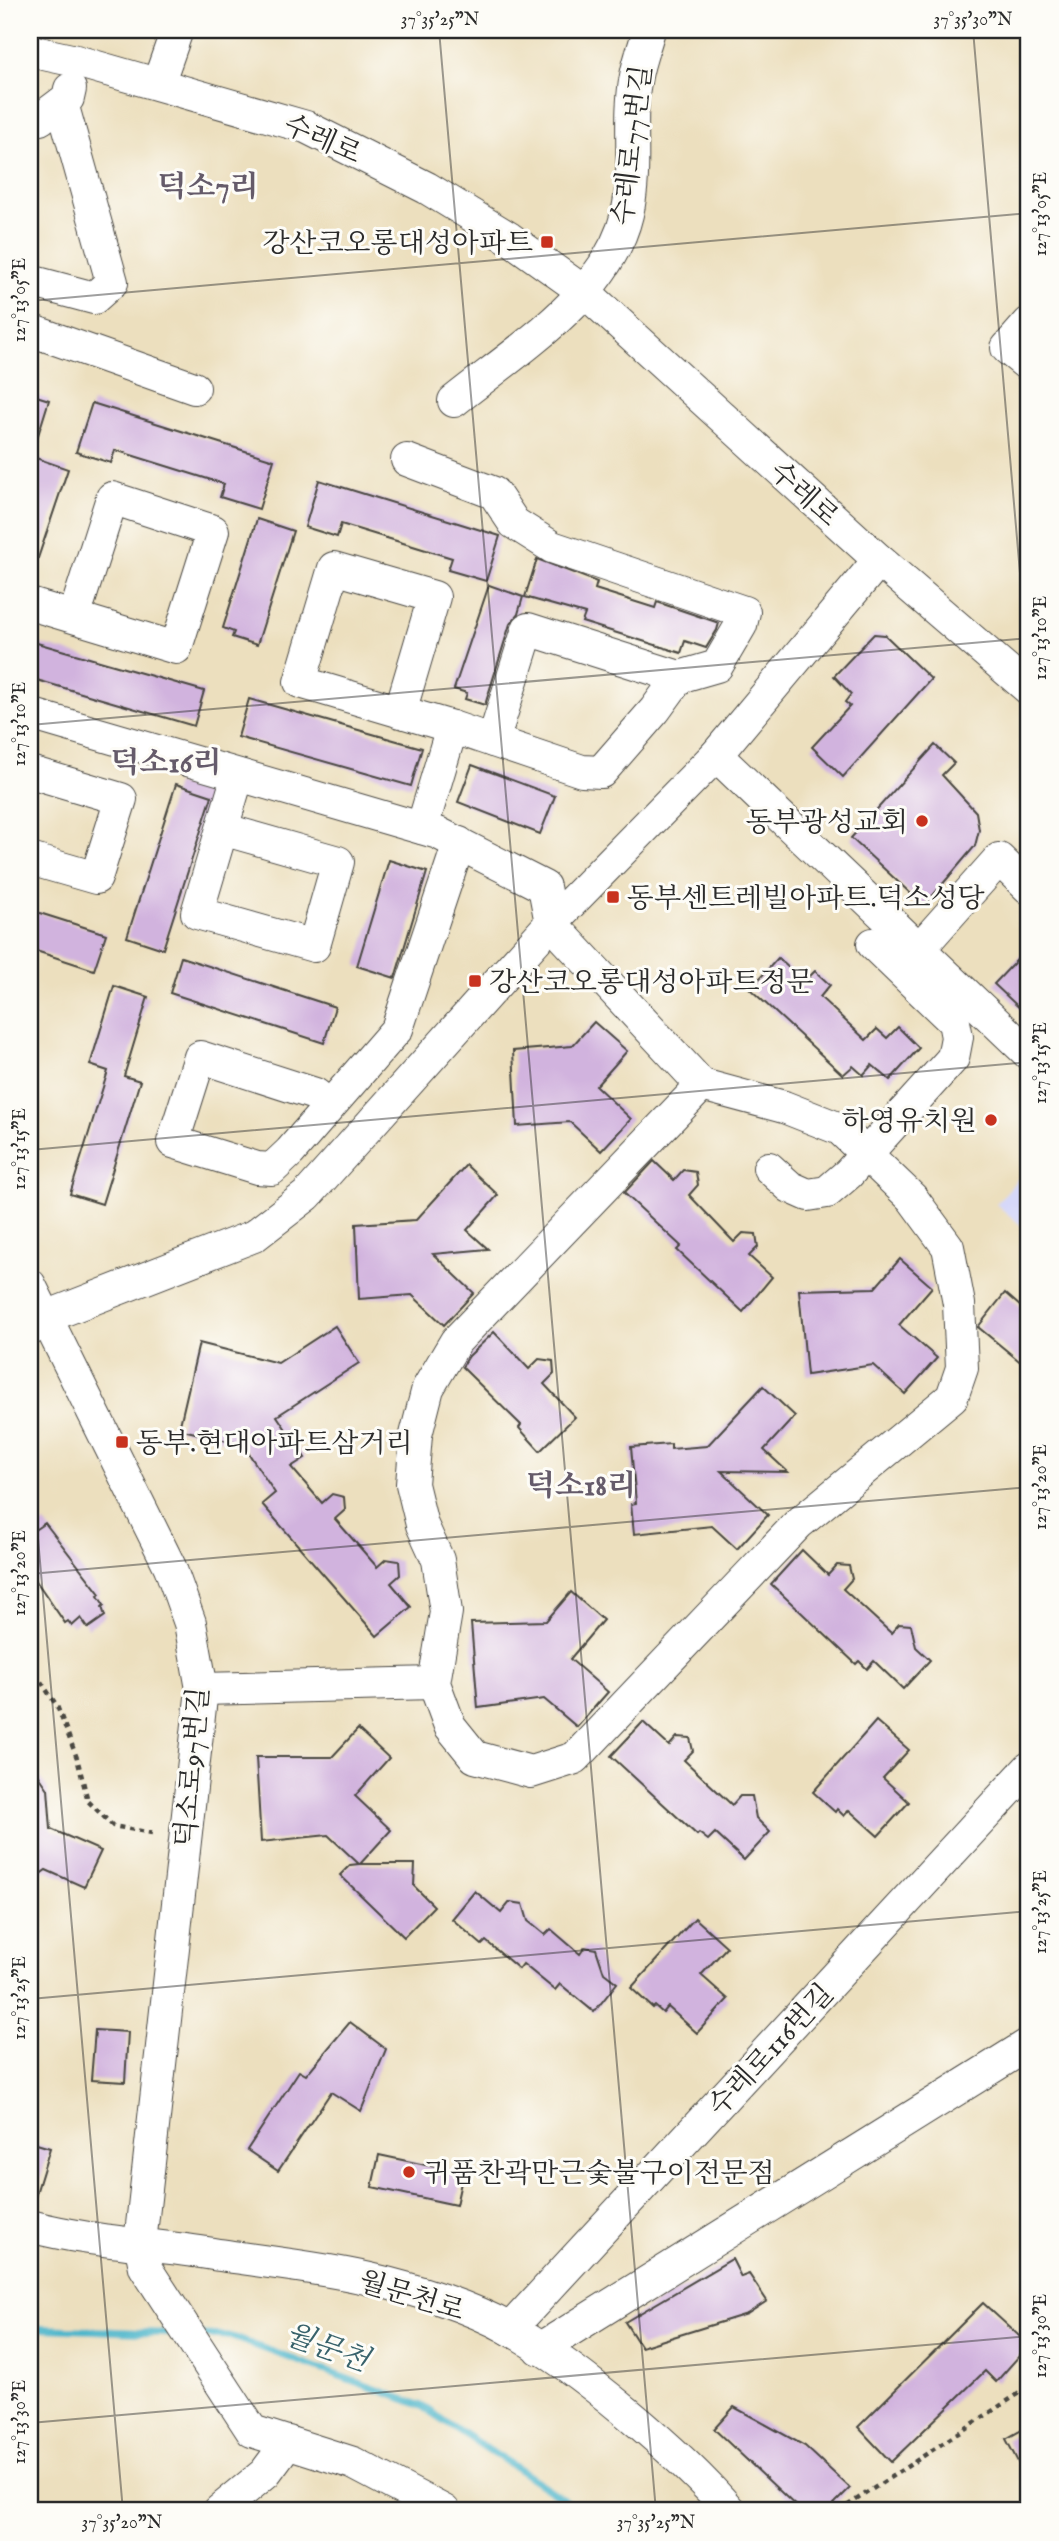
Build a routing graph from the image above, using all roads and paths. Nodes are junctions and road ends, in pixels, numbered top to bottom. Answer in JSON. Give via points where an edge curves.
{"nodes":[{"id":1,"x":177,"y":30,"type":"edge"},
{"id":2,"x":649,"y":30,"type":"edge"},
{"id":3,"x":30,"y":51,"type":"edge"},
{"id":4,"x":76,"y":61,"type":"junction"},
{"id":5,"x":158,"y":83,"type":"junction"},
{"id":6,"x":62,"y":103,"type":"junction"},
{"id":7,"x":30,"y":120,"type":"edge"},
{"id":8,"x":30,"y":281,"type":"edge"},
{"id":9,"x":586,"y":293,"type":"junction"},
{"id":10,"x":1029,"y":323,"type":"edge"},
{"id":11,"x":30,"y":330,"type":"edge"},
{"id":12,"x":1029,"y":366,"type":"edge"},
{"id":13,"x":194,"y":388,"type":"dead end"},
{"id":14,"x":454,"y":401,"type":"dead end"},
{"id":15,"x":407,"y":460,"type":"dead end"},
{"id":16,"x":879,"y":560,"type":"junction"},
{"id":17,"x":30,"y":604,"type":"edge"},
{"id":18,"x":74,"y":617,"type":"junction"},
{"id":19,"x":679,"y":677,"type":"junction"},
{"id":20,"x":1029,"y":689,"type":"edge"},
{"id":21,"x":400,"y":712,"type":"junction"},
{"id":22,"x":30,"y":714,"type":"edge"},
{"id":23,"x":452,"y":727,"type":"junction"},
{"id":24,"x":493,"y":741,"type":"junction"},
{"id":25,"x":716,"y":755,"type":"junction"},
{"id":26,"x":30,"y":772,"type":"edge"},
{"id":27,"x":238,"y":775,"type":"junction"},
{"id":28,"x":422,"y":828,"type":"junction"},
{"id":29,"x":222,"y":830,"type":"junction"},
{"id":30,"x":459,"y":843,"type":"junction"},
{"id":31,"x":30,"y":859,"type":"edge"},
{"id":32,"x":1029,"y":888,"type":"edge"},
{"id":33,"x":551,"y":923,"type":"junction"},
{"id":34,"x":873,"y":944,"type":"dead end"},
{"id":35,"x":919,"y":948,"type":"junction"},
{"id":36,"x":1029,"y":1054,"type":"edge"},
{"id":37,"x":702,"y":1085,"type":"junction"},
{"id":38,"x":330,"y":1106,"type":"junction"},
{"id":39,"x":867,"y":1152,"type":"junction"},
{"id":40,"x":769,"y":1168,"type":"dead end"},
{"id":41,"x":30,"y":1284,"type":"edge"},
{"id":42,"x":38,"y":1324,"type":"edge"},
{"id":43,"x":30,"y":1665,"type":"edge"},
{"id":44,"x":435,"y":1682,"type":"junction"},
{"id":45,"x":202,"y":1689,"type":"junction"},
{"id":46,"x":1029,"y":1768,"type":"edge"},
{"id":47,"x":152,"y":1832,"type":"dead end"},
{"id":48,"x":1029,"y":2044,"type":"edge"},
{"id":49,"x":30,"y":2226,"type":"edge"},
{"id":50,"x":142,"y":2255,"type":"junction"},
{"id":51,"x":510,"y":2329,"type":"junction"},
{"id":52,"x":540,"y":2349,"type":"junction"},
{"id":53,"x":1029,"y":2387,"type":"edge"},
{"id":54,"x":288,"y":2442,"type":"junction"},
{"id":55,"x":219,"y":2511,"type":"edge"},
{"id":56,"x":444,"y":2511,"type":"edge"},
{"id":57,"x":730,"y":2511,"type":"edge"},
{"id":58,"x":839,"y":2511,"type":"edge"}],
"edges":[{"from":1,"to":5,"type":"street"},
{"from":2,"to":9,"type":"street","name":"수레로77번길","via":[[635,77],[628,212],[619,241]]},
{"from":3,"to":4,"type":"street","name":"수레로"},
{"from":4,"to":5,"type":"street","name":"수레로"},
{"from":4,"to":6,"type":"street","via":[[68,99]]},
{"from":5,"to":9,"type":"street","name":"수레로","via":[[306,127],[427,188]]},
{"from":6,"to":7,"type":"street","via":[[40,119]]},
{"from":6,"to":8,"type":"street","via":[[112,282],[94,298]]},
{"from":9,"to":14,"type":"street"},
{"from":9,"to":16,"type":"street","name":"수레로"},
{"from":10,"to":12,"type":"street","via":[[1007,348]]},
{"from":11,"to":13,"type":"street"},
{"from":15,"to":19,"type":"street","via":[[494,493],[514,523],[552,547],[744,612],[717,666]]},
{"from":16,"to":20,"type":"street","name":"수레로"},
{"from":16,"to":25,"type":"street"},
{"from":17,"to":18,"type":"street"},
{"from":18,"to":18,"type":"street","via":[[176,648],[213,531],[112,498]]},
{"from":19,"to":24,"type":"street","via":[[601,772],[582,771]]},
{"from":19,"to":24,"type":"street","via":[[528,629]]},
{"from":21,"to":21,"type":"street","via":[[300,682],[334,568],[434,597]]},
{"from":21,"to":23,"type":"street"},
{"from":22,"to":27,"type":"street"},
{"from":23,"to":24,"type":"street"},
{"from":23,"to":28,"type":"street"},
{"from":25,"to":33,"type":"street"},
{"from":25,"to":35,"type":"street"},
{"from":26,"to":31,"type":"street","via":[[121,799],[96,878]]},
{"from":27,"to":28,"type":"street"},
{"from":27,"to":29,"type":"street"},
{"from":28,"to":30,"type":"street"},
{"from":29,"to":29,"type":"street","via":[[197,913],[314,946],[338,862]]},
{"from":30,"to":33,"type":"street","via":[[544,887]]},
{"from":30,"to":38,"type":"street","via":[[397,1029]]},
{"from":32,"to":35,"type":"street","via":[[999,859]]},
{"from":33,"to":37,"type":"street"},
{"from":33,"to":42,"type":"street","via":[[307,1195],[254,1236]]},
{"from":34,"to":39,"type":"street","via":[[954,1021],[957,1037],[953,1058]]},
{"from":35,"to":36,"type":"street"},
{"from":37,"to":39,"type":"street","via":[[784,1107],[840,1129]]},
{"from":37,"to":44,"type":"street","via":[[456,1341],[428,1388],[416,1435],[412,1484],[422,1525],[438,1560],[446,1612]]},
{"from":38,"to":38,"type":"street","via":[[272,1169],[173,1142],[200,1057],[315,1094]]},
{"from":39,"to":40,"type":"street","via":[[827,1192],[808,1195],[790,1187]]},
{"from":39,"to":44,"type":"street","via":[[912,1198],[948,1247],[959,1304],[962,1368],[952,1397],[798,1524],[575,1758],[531,1772],[475,1757],[450,1726]]},
{"from":41,"to":42,"type":"street","name":"덕소로97번길"},
{"from":42,"to":45,"type":"street","name":"덕소로97번길","via":[[170,1567],[190,1623]]},
{"from":43,"to":47,"type":"path","via":[[57,1706],[88,1801],[113,1826]]},
{"from":44,"to":45,"type":"street"},
{"from":45,"to":50,"type":"street","name":"덕소로97번길"},
{"from":46,"to":51,"type":"street","name":"수레로116번길"},
{"from":48,"to":52,"type":"street"},
{"from":49,"to":50,"type":"street","name":"월문천로"},
{"from":50,"to":51,"type":"street","name":"월문천로","via":[[370,2279]]},
{"from":50,"to":54,"type":"street","via":[[252,2431]]},
{"from":51,"to":52,"type":"street","name":"월문천로"},
{"from":52,"to":57,"type":"street","name":"월문천로","via":[[647,2431]]},
{"from":53,"to":58,"type":"path"},
{"from":54,"to":55,"type":"street","via":[[265,2473]]},
{"from":54,"to":56,"type":"street","via":[[353,2463]]}]}
